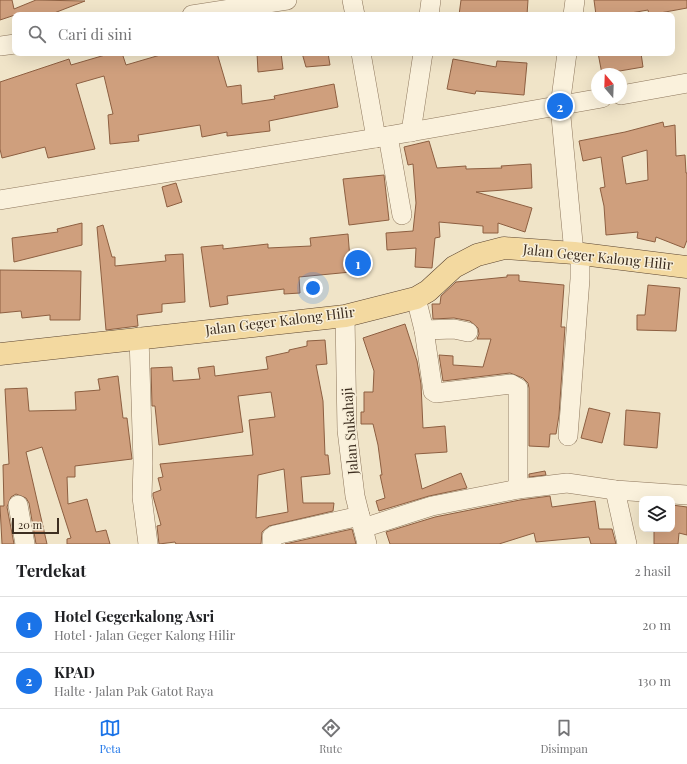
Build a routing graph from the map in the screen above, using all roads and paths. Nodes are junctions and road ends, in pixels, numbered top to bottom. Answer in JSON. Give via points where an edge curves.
{"nodes":[{"id":1,"x":287,"y":0,"type":"edge"},
{"id":2,"x":352,"y":0,"type":"edge"},
{"id":3,"x":431,"y":0,"type":"edge"},
{"id":4,"x":576,"y":0,"type":"edge"},
{"id":5,"x":211,"y":12,"type":"edge"},
{"id":6,"x":354,"y":12,"type":"edge"},
{"id":7,"x":429,"y":12,"type":"edge"},
{"id":8,"x":574,"y":12,"type":"edge"},
{"id":9,"x":12,"y":44,"type":"edge"},
{"id":10,"x":0,"y":46,"type":"edge"},
{"id":11,"x":362,"y":56,"type":"edge"},
{"id":12,"x":423,"y":56,"type":"edge"},
{"id":13,"x":568,"y":56,"type":"edge"},
{"id":14,"x":687,"y":83,"type":"edge"},
{"id":15,"x":627,"y":94,"type":"edge"},
{"id":16,"x":591,"y":100,"type":"edge"},
{"id":17,"x":560,"y":106,"type":"junction"},
{"id":18,"x":411,"y":132,"type":"junction"},
{"id":19,"x":382,"y":137,"type":"junction"},
{"id":20,"x":0,"y":200,"type":"edge"},
{"id":21,"x":402,"y":215,"type":"dead end"},
{"id":22,"x":577,"y":253,"type":"junction"},
{"id":23,"x":687,"y":267,"type":"edge"},
{"id":24,"x":416,"y":298,"type":"junction"},
{"id":25,"x":345,"y":316,"type":"junction"},
{"id":26,"x":424,"y":330,"type":"junction"},
{"id":27,"x":468,"y":332,"type":"dead end"},
{"id":28,"x":139,"y":337,"type":"junction"},
{"id":29,"x":0,"y":354,"type":"edge"},
{"id":30,"x":568,"y":436,"type":"dead end"},
{"id":31,"x":518,"y":489,"type":"junction"},
{"id":32,"x":615,"y":490,"type":"junction"},
{"id":33,"x":687,"y":495,"type":"edge"},
{"id":34,"x":18,"y":504,"type":"dead end"},
{"id":35,"x":363,"y":529,"type":"edge"},
{"id":36,"x":25,"y":544,"type":"edge"},
{"id":37,"x":148,"y":544,"type":"edge"},
{"id":38,"x":272,"y":544,"type":"edge"},
{"id":39,"x":627,"y":544,"type":"edge"}],
"edges":[{"from":1,"to":5,"type":"street"},
{"from":2,"to":6,"type":"street"},
{"from":3,"to":7,"type":"street"},
{"from":4,"to":8,"type":"street"},
{"from":9,"to":10,"type":"street"},
{"from":11,"to":19,"type":"street"},
{"from":12,"to":18,"type":"street"},
{"from":13,"to":17,"type":"street"},
{"from":14,"to":15,"type":"street"},
{"from":16,"to":17,"type":"street"},
{"from":17,"to":18,"type":"street"},
{"from":17,"to":22,"type":"street"},
{"from":18,"to":19,"type":"street"},
{"from":19,"to":20,"type":"street"},
{"from":19,"to":21,"type":"street"},
{"from":22,"to":23,"type":"main road","name":"Jalan Geger Kalong Hilir"},
{"from":22,"to":24,"type":"main road","name":"Jalan Geger Kalong Hilir","via":[[504,248],[490,250],[451,269],[428,292]]},
{"from":22,"to":30,"type":"street","via":[[580,280]]},
{"from":24,"to":25,"type":"main road","name":"Jalan Geger Kalong Hilir"},
{"from":24,"to":26,"type":"street"},
{"from":25,"to":28,"type":"main road","name":"Jalan Geger Kalong Hilir"},
{"from":25,"to":35,"type":"street","name":"Jalan Sukahaji","via":[[348,430],[355,496]]},
{"from":26,"to":27,"type":"street","via":[[454,329]]},
{"from":26,"to":31,"type":"street","via":[[431,389],[434,392],[511,384],[518,388]]},
{"from":28,"to":29,"type":"main road","name":"Jalan Geger Kalong Hilir"},
{"from":28,"to":37,"type":"street","via":[[144,463],[142,498]]},
{"from":31,"to":32,"type":"street","via":[[567,484]]},
{"from":31,"to":35,"type":"street","via":[[432,506]]},
{"from":32,"to":33,"type":"street"},
{"from":32,"to":39,"type":"street"},
{"from":34,"to":36,"type":"street"},
{"from":35,"to":38,"type":"street","via":[[275,535],[272,537]]}]}
